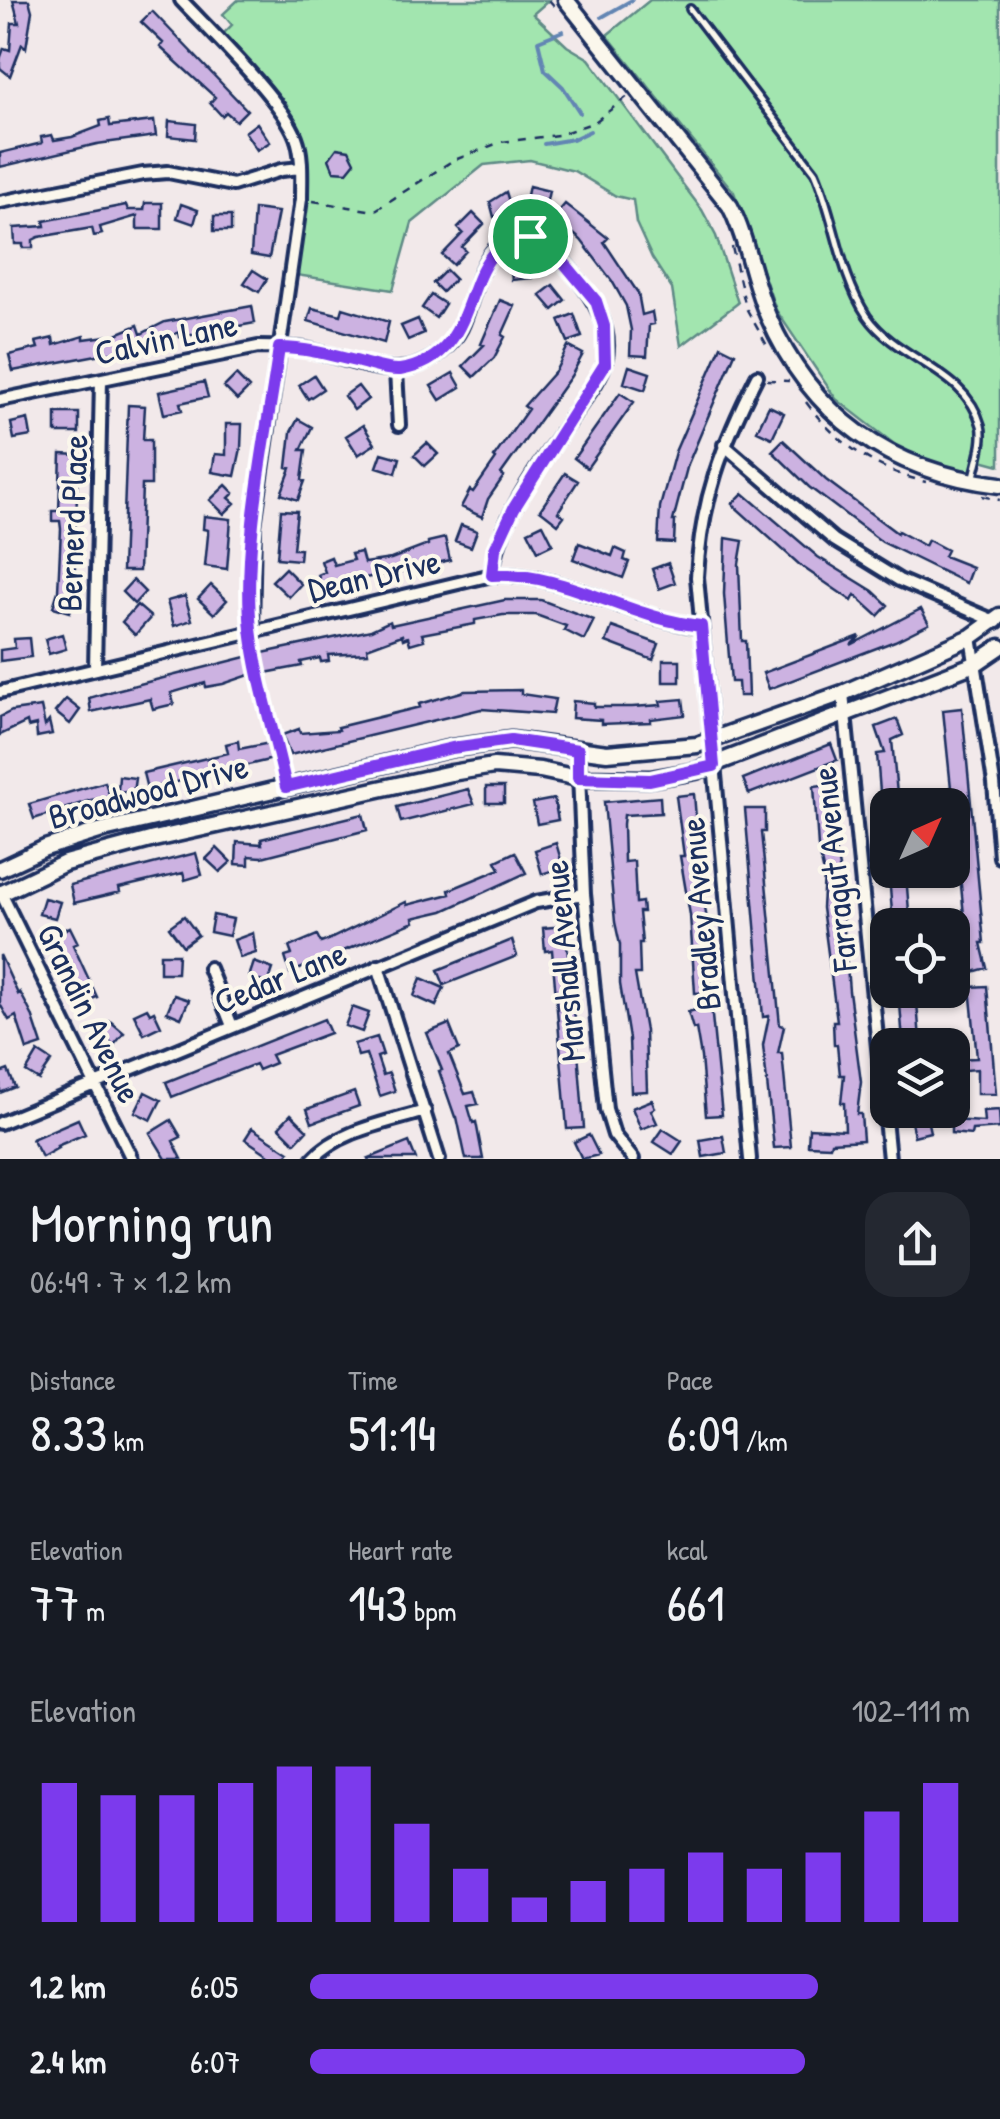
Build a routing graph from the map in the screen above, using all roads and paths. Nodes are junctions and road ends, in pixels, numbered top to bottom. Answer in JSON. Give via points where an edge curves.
{"nodes":[{"id":1,"x":182,"y":0,"type":"edge"},
{"id":2,"x":566,"y":0,"type":"edge"},
{"id":3,"x":690,"y":9,"type":"dead end"},
{"id":4,"x":628,"y":96,"type":"dead end"},
{"id":5,"x":301,"y":168,"type":"junction"},
{"id":6,"x":301,"y":199,"type":"junction"},
{"id":7,"x":0,"y":202,"type":"edge"},
{"id":8,"x":279,"y":348,"type":"junction"},
{"id":9,"x":396,"y":371,"type":"junction"},
{"id":10,"x":757,"y":376,"type":"joint"},
{"id":11,"x":102,"y":380,"type":"junction"},
{"id":12,"x":791,"y":381,"type":"dead end"},
{"id":13,"x":0,"y":400,"type":"edge"},
{"id":14,"x":399,"y":426,"type":"dead end"},
{"id":15,"x":724,"y":446,"type":"junction"},
{"id":16,"x":973,"y":480,"type":"junction"},
{"id":17,"x":1000,"y":485,"type":"edge"},
{"id":18,"x":492,"y":575,"type":"junction"},
{"id":19,"x":998,"y":620,"type":"edge"},
{"id":20,"x":701,"y":626,"type":"junction"},
{"id":21,"x":252,"y":632,"type":"junction"},
{"id":22,"x":971,"y":637,"type":"junction"},
{"id":23,"x":1000,"y":647,"type":"edge"},
{"id":24,"x":975,"y":664,"type":"junction"},
{"id":25,"x":94,"y":669,"type":"junction"},
{"id":26,"x":0,"y":692,"type":"edge"},
{"id":27,"x":843,"y":693,"type":"junction"},
{"id":28,"x":846,"y":714,"type":"junction"},
{"id":29,"x":712,"y":740,"type":"junction"},
{"id":30,"x":578,"y":750,"type":"junction"},
{"id":31,"x":714,"y":766,"type":"junction"},
{"id":32,"x":578,"y":778,"type":"junction"},
{"id":33,"x":997,"y":783,"type":"edge"},
{"id":34,"x":286,"y":787,"type":"junction"},
{"id":35,"x":1000,"y":857,"type":"edge"},
{"id":36,"x":0,"y":869,"type":"edge"},
{"id":37,"x":0,"y":893,"type":"edge"},
{"id":38,"x":584,"y":894,"type":"junction"},
{"id":39,"x":378,"y":966,"type":"junction"},
{"id":40,"x":209,"y":968,"type":"dead end"},
{"id":41,"x":232,"y":1026,"type":"junction"},
{"id":42,"x":93,"y":1084,"type":"junction"},
{"id":43,"x":425,"y":1111,"type":"junction"},
{"id":44,"x":0,"y":1122,"type":"edge"},
{"id":45,"x":132,"y":1159,"type":"edge"},
{"id":46,"x":314,"y":1159,"type":"edge"},
{"id":47,"x":439,"y":1159,"type":"edge"},
{"id":48,"x":633,"y":1159,"type":"edge"},
{"id":49,"x":750,"y":1159,"type":"edge"},
{"id":50,"x":889,"y":1159,"type":"edge"}],
"edges":[{"from":1,"to":5,"type":"street","via":[[283,114],[297,138]]},
{"from":2,"to":16,"type":"street","via":[[730,206],[766,313],[807,383],[840,419],[898,460]]},
{"from":3,"to":16,"type":"lane","via":[[814,172],[868,317],[901,351],[967,395],[982,428]]},
{"from":4,"to":6,"type":"path","via":[[595,122],[452,160],[374,210]]},
{"from":5,"to":6,"type":"street"},
{"from":5,"to":7,"type":"street","via":[[234,185],[143,174]]},
{"from":6,"to":8,"type":"street"},
{"from":8,"to":9,"type":"street","name":"Calvin Lane"},
{"from":8,"to":11,"type":"street","name":"Calvin Lane"},
{"from":8,"to":21,"type":"street","via":[[254,526]]},
{"from":9,"to":14,"type":"street"},
{"from":9,"to":18,"type":"street","via":[[446,348],[460,330],[484,265],[511,238],[530,236],[550,246],[596,301],[605,364],[514,508],[495,549]]},
{"from":10,"to":12,"type":"path"},
{"from":10,"to":15,"type":"street","name":"Bradley Avenue"},
{"from":11,"to":13,"type":"street","name":"Calvin Lane"},
{"from":11,"to":25,"type":"street","name":"Bernerd Place"},
{"from":15,"to":19,"type":"street","via":[[834,540],[899,580]]},
{"from":15,"to":20,"type":"street","name":"Bradley Avenue","via":[[700,531]]},
{"from":16,"to":17,"type":"street"},
{"from":18,"to":20,"type":"street","name":"Dean Drive","via":[[553,580],[672,624]]},
{"from":18,"to":21,"type":"street","name":"Dean Drive"},
{"from":19,"to":22,"type":"street","name":"Broadwood Drive"},
{"from":20,"to":29,"type":"street","name":"Bradley Avenue"},
{"from":21,"to":25,"type":"street","name":"Dean Drive"},
{"from":21,"to":34,"type":"path"},
{"from":22,"to":24,"type":"street"},
{"from":22,"to":27,"type":"street","name":"Broadwood Drive"},
{"from":23,"to":24,"type":"street","name":"Broadwood Drive"},
{"from":24,"to":28,"type":"street","name":"Broadwood Drive"},
{"from":24,"to":33,"type":"street"},
{"from":25,"to":26,"type":"street","name":"Dean Drive"},
{"from":27,"to":28,"type":"street","name":"Farragut Avenue"},
{"from":27,"to":29,"type":"street","name":"Broadwood Drive"},
{"from":28,"to":31,"type":"street","name":"Broadwood Drive"},
{"from":28,"to":50,"type":"street","name":"Farragut Avenue"},
{"from":29,"to":30,"type":"street","name":"Broadwood Drive","via":[[642,752]]},
{"from":29,"to":31,"type":"street","name":"Bradley Avenue"},
{"from":30,"to":32,"type":"street","name":"Marshall Avenue"},
{"from":30,"to":34,"type":"street","name":"Broadwood Drive","via":[[511,740]]},
{"from":31,"to":32,"type":"street","name":"Broadwood Drive","via":[[650,780]]},
{"from":31,"to":49,"type":"street","name":"Bradley Avenue"},
{"from":32,"to":37,"type":"street","name":"Broadwood Drive","via":[[494,766],[451,773],[65,863]]},
{"from":32,"to":38,"type":"street","name":"Marshall Avenue"},
{"from":33,"to":35,"type":"street"},
{"from":34,"to":36,"type":"street","name":"Broadwood Drive","via":[[100,830]]},
{"from":37,"to":42,"type":"street","name":"Grandin Avenue"},
{"from":38,"to":39,"type":"street","name":"Cedar Lane","via":[[536,902]]},
{"from":38,"to":48,"type":"street","name":"Marshall Avenue","via":[[606,1108],[614,1135]]},
{"from":39,"to":41,"type":"street","name":"Cedar Lane"},
{"from":39,"to":43,"type":"street"},
{"from":40,"to":41,"type":"street"},
{"from":41,"to":42,"type":"street","name":"Cedar Lane"},
{"from":42,"to":44,"type":"street","name":"Cedar Lane"},
{"from":42,"to":45,"type":"street","name":"Grandin Avenue"},
{"from":43,"to":46,"type":"street","via":[[345,1137]]},
{"from":43,"to":47,"type":"street"}]}
